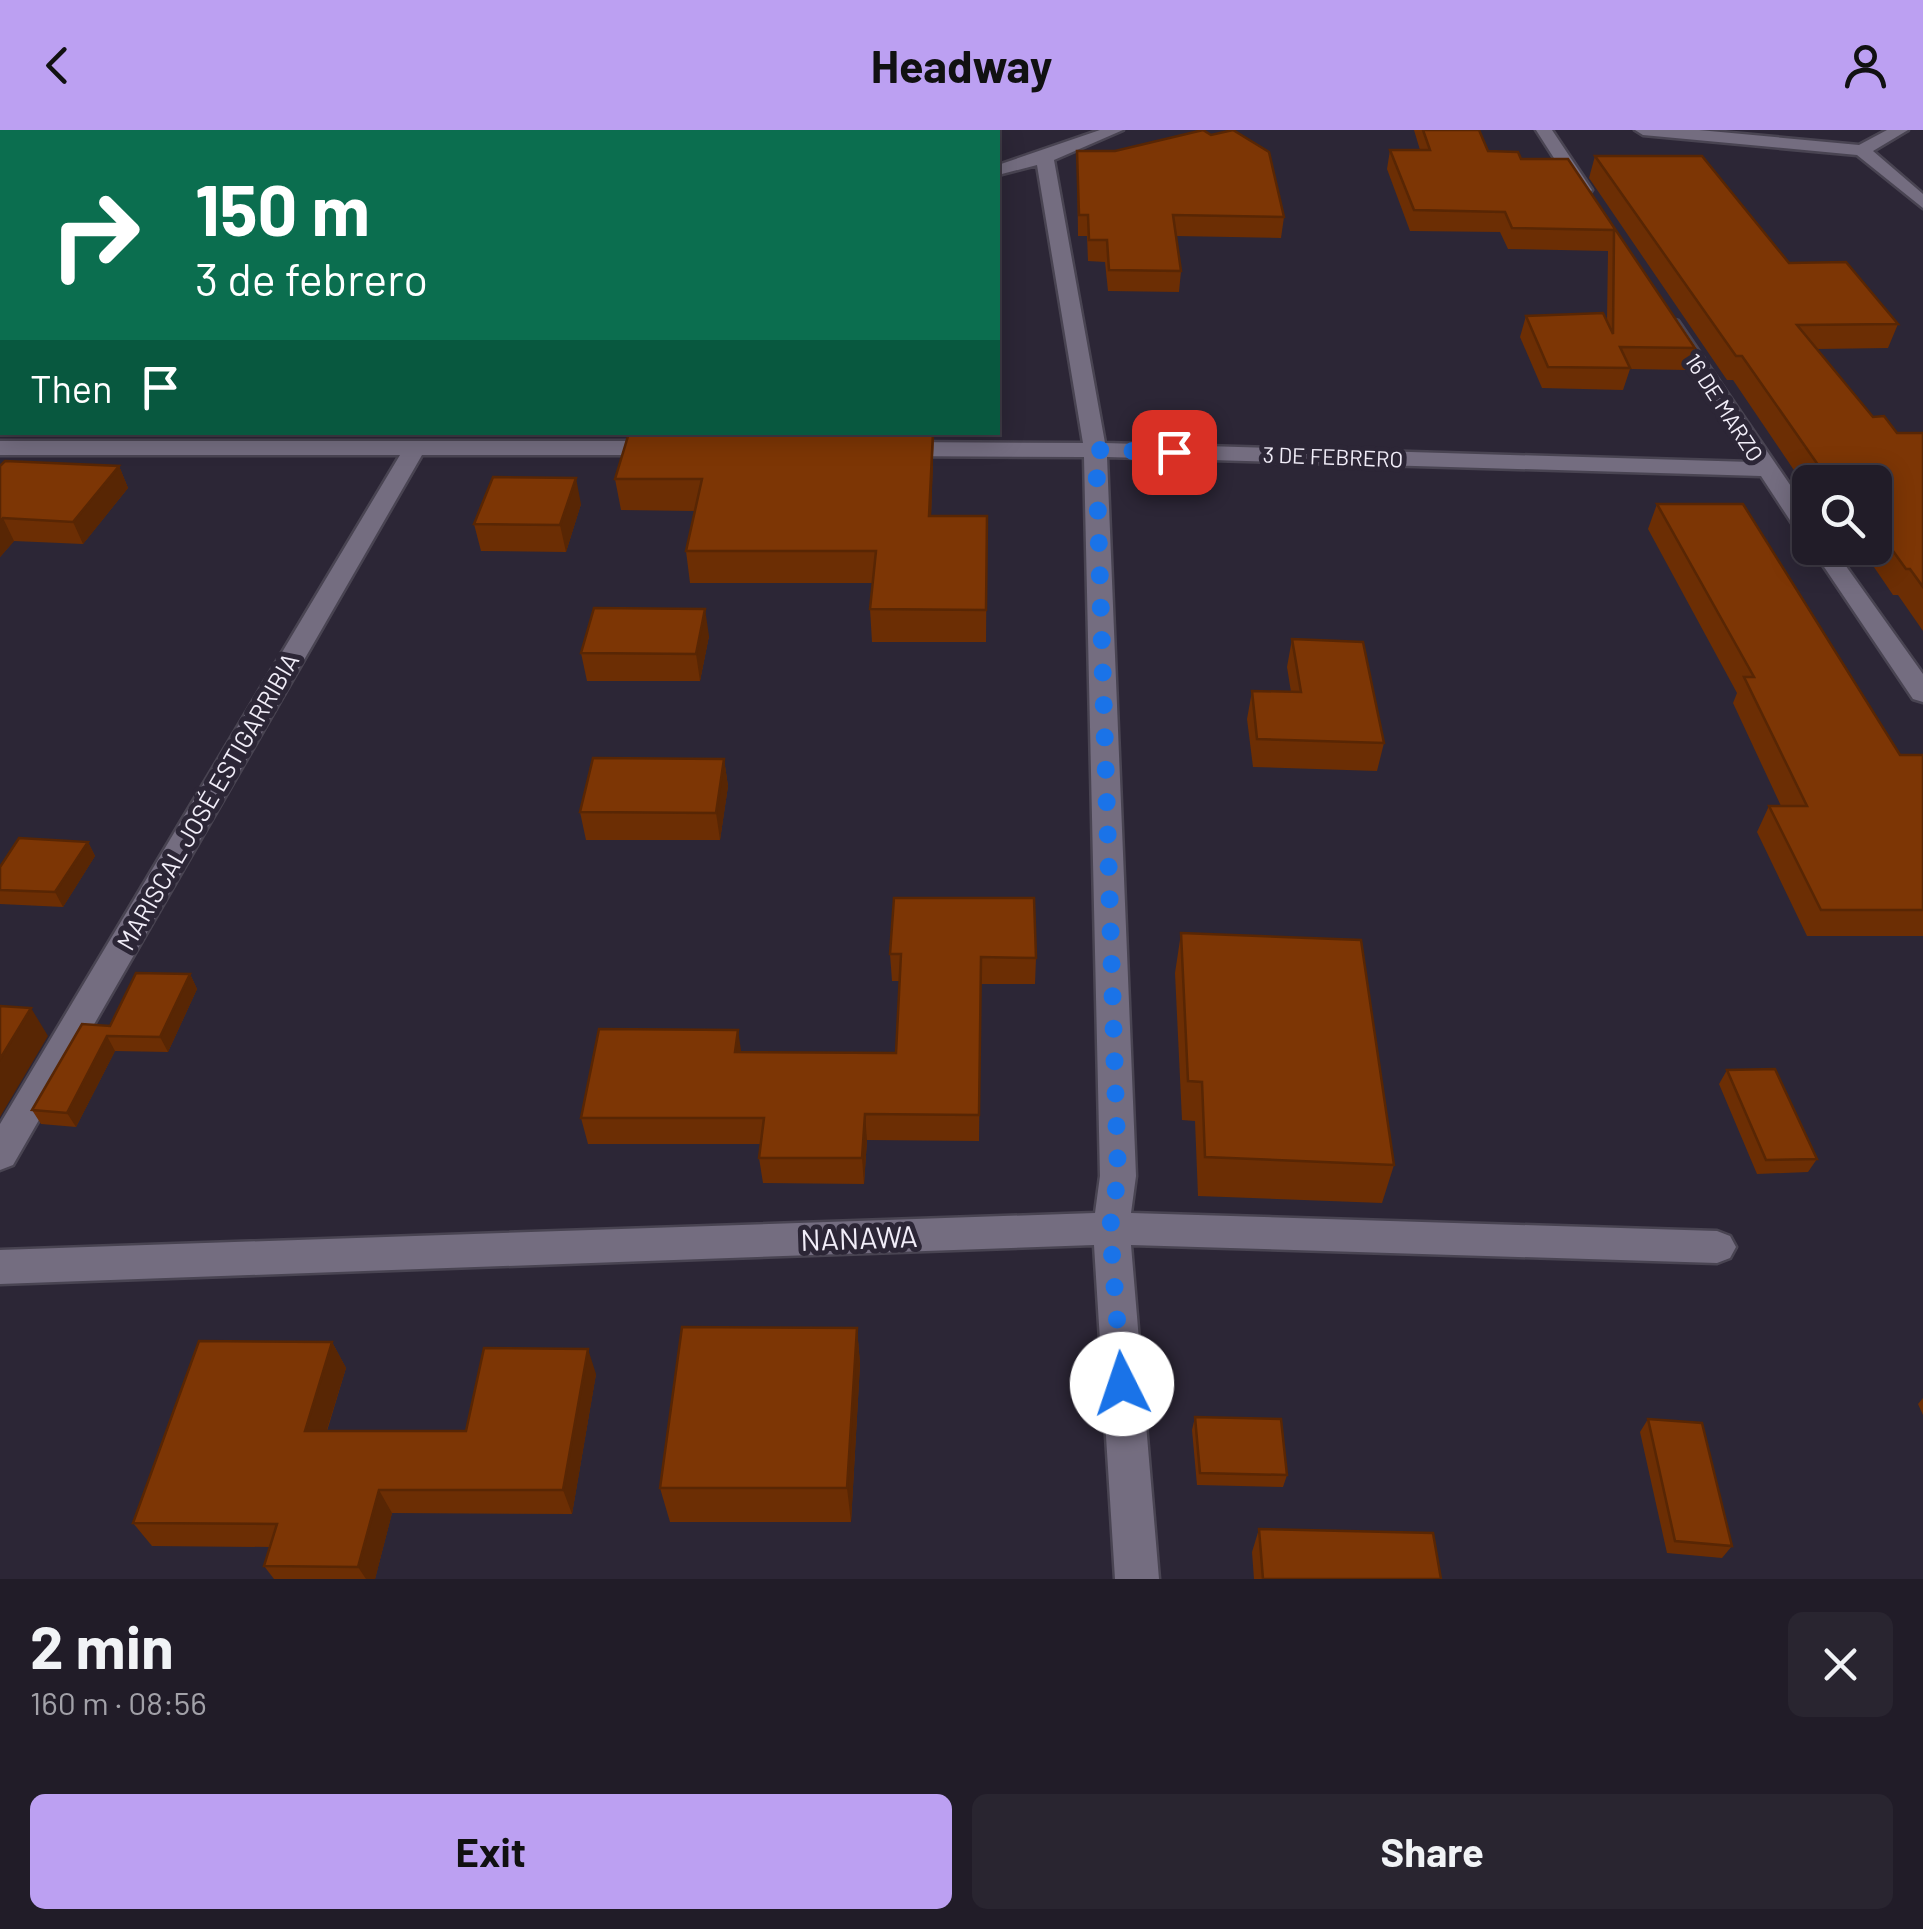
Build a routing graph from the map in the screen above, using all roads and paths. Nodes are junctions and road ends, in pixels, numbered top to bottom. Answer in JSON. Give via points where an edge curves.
{"nodes":[{"id":1,"x":1115,"y":130,"type":"edge"},
{"id":2,"x":1544,"y":130,"type":"edge"},
{"id":3,"x":1642,"y":130,"type":"edge"},
{"id":4,"x":1900,"y":130,"type":"edge"},
{"id":5,"x":1862,"y":150,"type":"junction"},
{"id":6,"x":1045,"y":158,"type":"junction"},
{"id":7,"x":1000,"y":169,"type":"edge"},
{"id":8,"x":1923,"y":203,"type":"edge"},
{"id":9,"x":1596,"y":211,"type":"edge"},
{"id":10,"x":1660,"y":308,"type":"edge"},
{"id":11,"x":18,"y":442,"type":"edge"},
{"id":12,"x":415,"y":448,"type":"junction"},
{"id":13,"x":687,"y":448,"type":"edge"},
{"id":14,"x":862,"y":449,"type":"edge"},
{"id":15,"x":1096,"y":450,"type":"junction"},
{"id":16,"x":1766,"y":469,"type":"junction"},
{"id":17,"x":0,"y":472,"type":"edge"},
{"id":18,"x":1792,"y":506,"type":"edge"},
{"id":19,"x":1833,"y":565,"type":"edge"},
{"id":20,"x":1923,"y":693,"type":"edge"},
{"id":21,"x":0,"y":1155,"type":"edge"},
{"id":22,"x":1110,"y":1228,"type":"junction"},
{"id":23,"x":1717,"y":1247,"type":"dead end"},
{"id":24,"x":0,"y":1266,"type":"edge"},
{"id":25,"x":1137,"y":1579,"type":"edge"}],
"edges":[{"from":1,"to":6,"type":"street"},
{"from":2,"to":9,"type":"street"},
{"from":3,"to":5,"type":"street"},
{"from":4,"to":5,"type":"street"},
{"from":5,"to":8,"type":"street"},
{"from":6,"to":7,"type":"street"},
{"from":6,"to":15,"type":"street"},
{"from":10,"to":16,"type":"street","name":"16 DE MARZO"},
{"from":11,"to":12,"type":"street"},
{"from":11,"to":17,"type":"street"},
{"from":12,"to":13,"type":"street"},
{"from":12,"to":21,"type":"street","name":"MARISCAL JOSÉ ESTIGARRIBIA"},
{"from":14,"to":15,"type":"street","name":"3 DE FEBRERO"},
{"from":15,"to":16,"type":"street","name":"3 DE FEBRERO"},
{"from":15,"to":22,"type":"street","via":[[1118,1176]]},
{"from":16,"to":18,"type":"street","name":"16 DE MARZO"},
{"from":19,"to":20,"type":"street"},
{"from":22,"to":23,"type":"street","name":"NANAWA"},
{"from":22,"to":24,"type":"street","name":"NANAWA"},
{"from":22,"to":25,"type":"street"}]}
